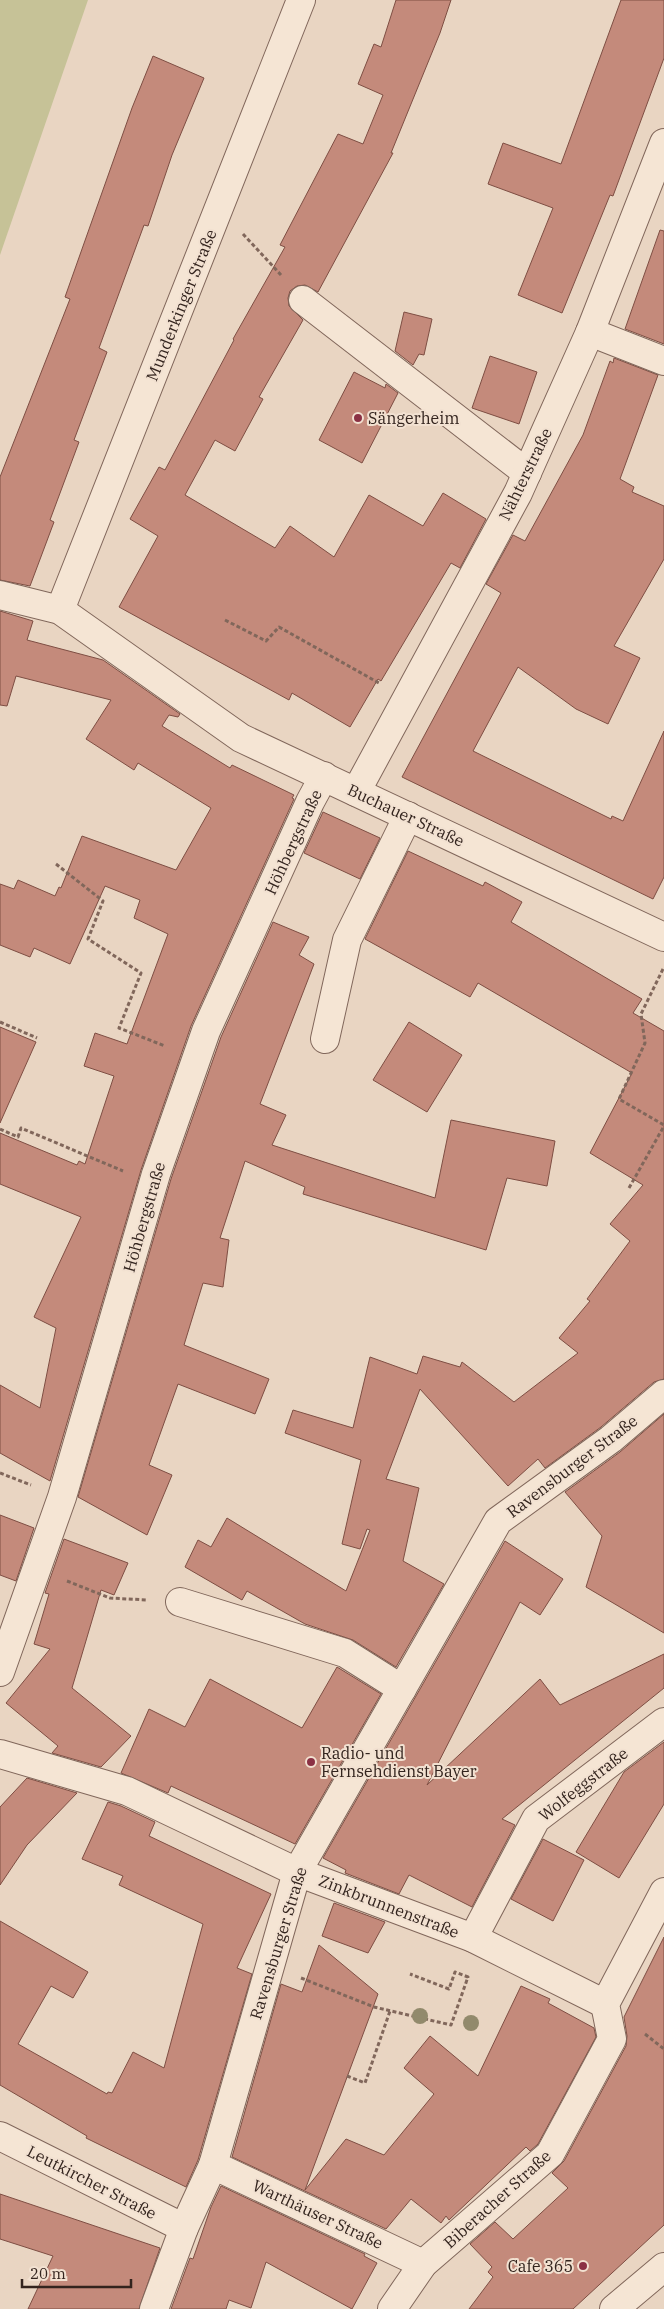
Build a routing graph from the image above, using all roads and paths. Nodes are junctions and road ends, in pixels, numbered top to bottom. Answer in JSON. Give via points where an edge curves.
{"nodes":[{"id":1,"x":301,"y":0,"type":"edge"},
{"id":2,"x":664,"y":143,"type":"edge"},
{"id":3,"x":219,"y":207,"type":"junction"},
{"id":4,"x":303,"y":300,"type":"joint"},
{"id":5,"x":590,"y":332,"type":"junction"},
{"id":6,"x":664,"y":361,"type":"edge"},
{"id":7,"x":527,"y":473,"type":"junction"},
{"id":8,"x":0,"y":595,"type":"edge"},
{"id":9,"x":60,"y":610,"type":"junction"},
{"id":10,"x":225,"y":620,"type":"dead end"},
{"id":11,"x":405,"y":699,"type":"junction"},
{"id":12,"x":324,"y":776,"type":"junction"},
{"id":13,"x":356,"y":792,"type":"junction"},
{"id":14,"x":408,"y":816,"type":"junction"},
{"id":15,"x":56,"y":864,"type":"dead end"},
{"id":16,"x":664,"y":937,"type":"edge"},
{"id":17,"x":664,"y":967,"type":"edge"},
{"id":18,"x":0,"y":1022,"type":"edge"},
{"id":19,"x":37,"y":1038,"type":"dead end"},
{"id":20,"x":324,"y":1039,"type":"dead end"},
{"id":21,"x":196,"y":1059,"type":"junction"},
{"id":22,"x":664,"y":1125,"type":"edge"},
{"id":23,"x":0,"y":1129,"type":"edge"},
{"id":24,"x":153,"y":1183,"type":"junction"},
{"id":25,"x":629,"y":1188,"type":"dead end"},
{"id":26,"x":664,"y":1394,"type":"edge"},
{"id":27,"x":59,"y":1578,"type":"dead end"},
{"id":28,"x":180,"y":1602,"type":"joint"},
{"id":29,"x":0,"y":1672,"type":"edge"},
{"id":30,"x":402,"y":1689,"type":"junction"},
{"id":31,"x":664,"y":1722,"type":"edge"},
{"id":32,"x":0,"y":1754,"type":"edge"},
{"id":33,"x":297,"y":1872,"type":"junction"},
{"id":34,"x":664,"y":1892,"type":"edge"},
{"id":35,"x":473,"y":1938,"type":"junction"},
{"id":36,"x":270,"y":1966,"type":"junction"},
{"id":37,"x":410,"y":1974,"type":"dead end"},
{"id":38,"x":605,"y":2004,"type":"junction"},
{"id":39,"x":390,"y":2011,"type":"junction"},
{"id":40,"x":347,"y":2076,"type":"dead end"},
{"id":41,"x":0,"y":2136,"type":"edge"},
{"id":42,"x":212,"y":2165,"type":"junction"},
{"id":43,"x":184,"y":2228,"type":"junction"},
{"id":44,"x":423,"y":2264,"type":"junction"},
{"id":45,"x":664,"y":2267,"type":"edge"},
{"id":46,"x":154,"y":2309,"type":"edge"},
{"id":47,"x":392,"y":2309,"type":"edge"},
{"id":48,"x":614,"y":2309,"type":"edge"}],
"edges":[{"from":1,"to":3,"type":"street","name":"Munderkinger Straße"},
{"from":2,"to":5,"type":"street","name":"Nähterstraße"},
{"from":3,"to":4,"type":"path"},
{"from":3,"to":9,"type":"street","name":"Munderkinger Straße"},
{"from":4,"to":7,"type":"street"},
{"from":5,"to":6,"type":"street"},
{"from":5,"to":7,"type":"street","name":"Nähterstraße"},
{"from":7,"to":11,"type":"street","name":"Nähterstraße"},
{"from":8,"to":9,"type":"street","name":"Buchauer Straße"},
{"from":9,"to":12,"type":"street","name":"Buchauer Straße","via":[[241,738]]},
{"from":10,"to":11,"type":"path","via":[[266,641],[279,626]]},
{"from":11,"to":13,"type":"street","name":"Nähterstraße"},
{"from":12,"to":13,"type":"street","name":"Buchauer Straße"},
{"from":12,"to":21,"type":"street","name":"Höhbergstraße"},
{"from":13,"to":14,"type":"street","name":"Buchauer Straße"},
{"from":14,"to":16,"type":"street","name":"Buchauer Straße"},
{"from":14,"to":20,"type":"street","via":[[347,940]]},
{"from":15,"to":21,"type":"path","via":[[102,900],[88,939],[141,974],[119,1028]]},
{"from":17,"to":22,"type":"path","via":[[641,1014],[644,1043],[619,1099]]},
{"from":18,"to":19,"type":"path"},
{"from":21,"to":24,"type":"street","name":"Höhbergstraße"},
{"from":22,"to":25,"type":"path"},
{"from":23,"to":24,"type":"path","via":[[18,1137],[21,1128]]},
{"from":24,"to":29,"type":"street","name":"Höhbergstraße","via":[[62,1497]]},
{"from":26,"to":30,"type":"street","name":"Ravensburger Straße","via":[[611,1440],[498,1521]]},
{"from":27,"to":28,"type":"path","via":[[110,1598]]},
{"from":28,"to":30,"type":"street","via":[[344,1653]]},
{"from":30,"to":33,"type":"street","name":"Ravensburger Straße"},
{"from":31,"to":35,"type":"street","name":"Wolfeggstraße","via":[[536,1819]]},
{"from":32,"to":33,"type":"street","name":"Zinkbrunnenstraße","via":[[127,1791]]},
{"from":33,"to":35,"type":"street","name":"Zinkbrunnenstraße"},
{"from":33,"to":36,"type":"street","name":"Ravensburger Straße"},
{"from":34,"to":38,"type":"street"},
{"from":35,"to":38,"type":"street","name":"Zinkbrunnenstraße"},
{"from":36,"to":39,"type":"path"},
{"from":36,"to":42,"type":"street","name":"Ravensburger Straße"},
{"from":37,"to":39,"type":"path","via":[[449,1989],[455,1972],[468,1977],[451,2025]]},
{"from":38,"to":44,"type":"street","name":"Biberacher Straße","via":[[612,2040],[550,2154]]},
{"from":39,"to":40,"type":"path","via":[[365,2083]]},
{"from":41,"to":43,"type":"street","name":"Leutkircher Straße"},
{"from":42,"to":43,"type":"street","name":"Ravensburger Straße"},
{"from":42,"to":44,"type":"street","name":"Warthäuser Straße"},
{"from":43,"to":46,"type":"street","name":"Ravensburger Straße"},
{"from":44,"to":47,"type":"street","name":"Biberacher Straße"},
{"from":45,"to":48,"type":"street"}]}
